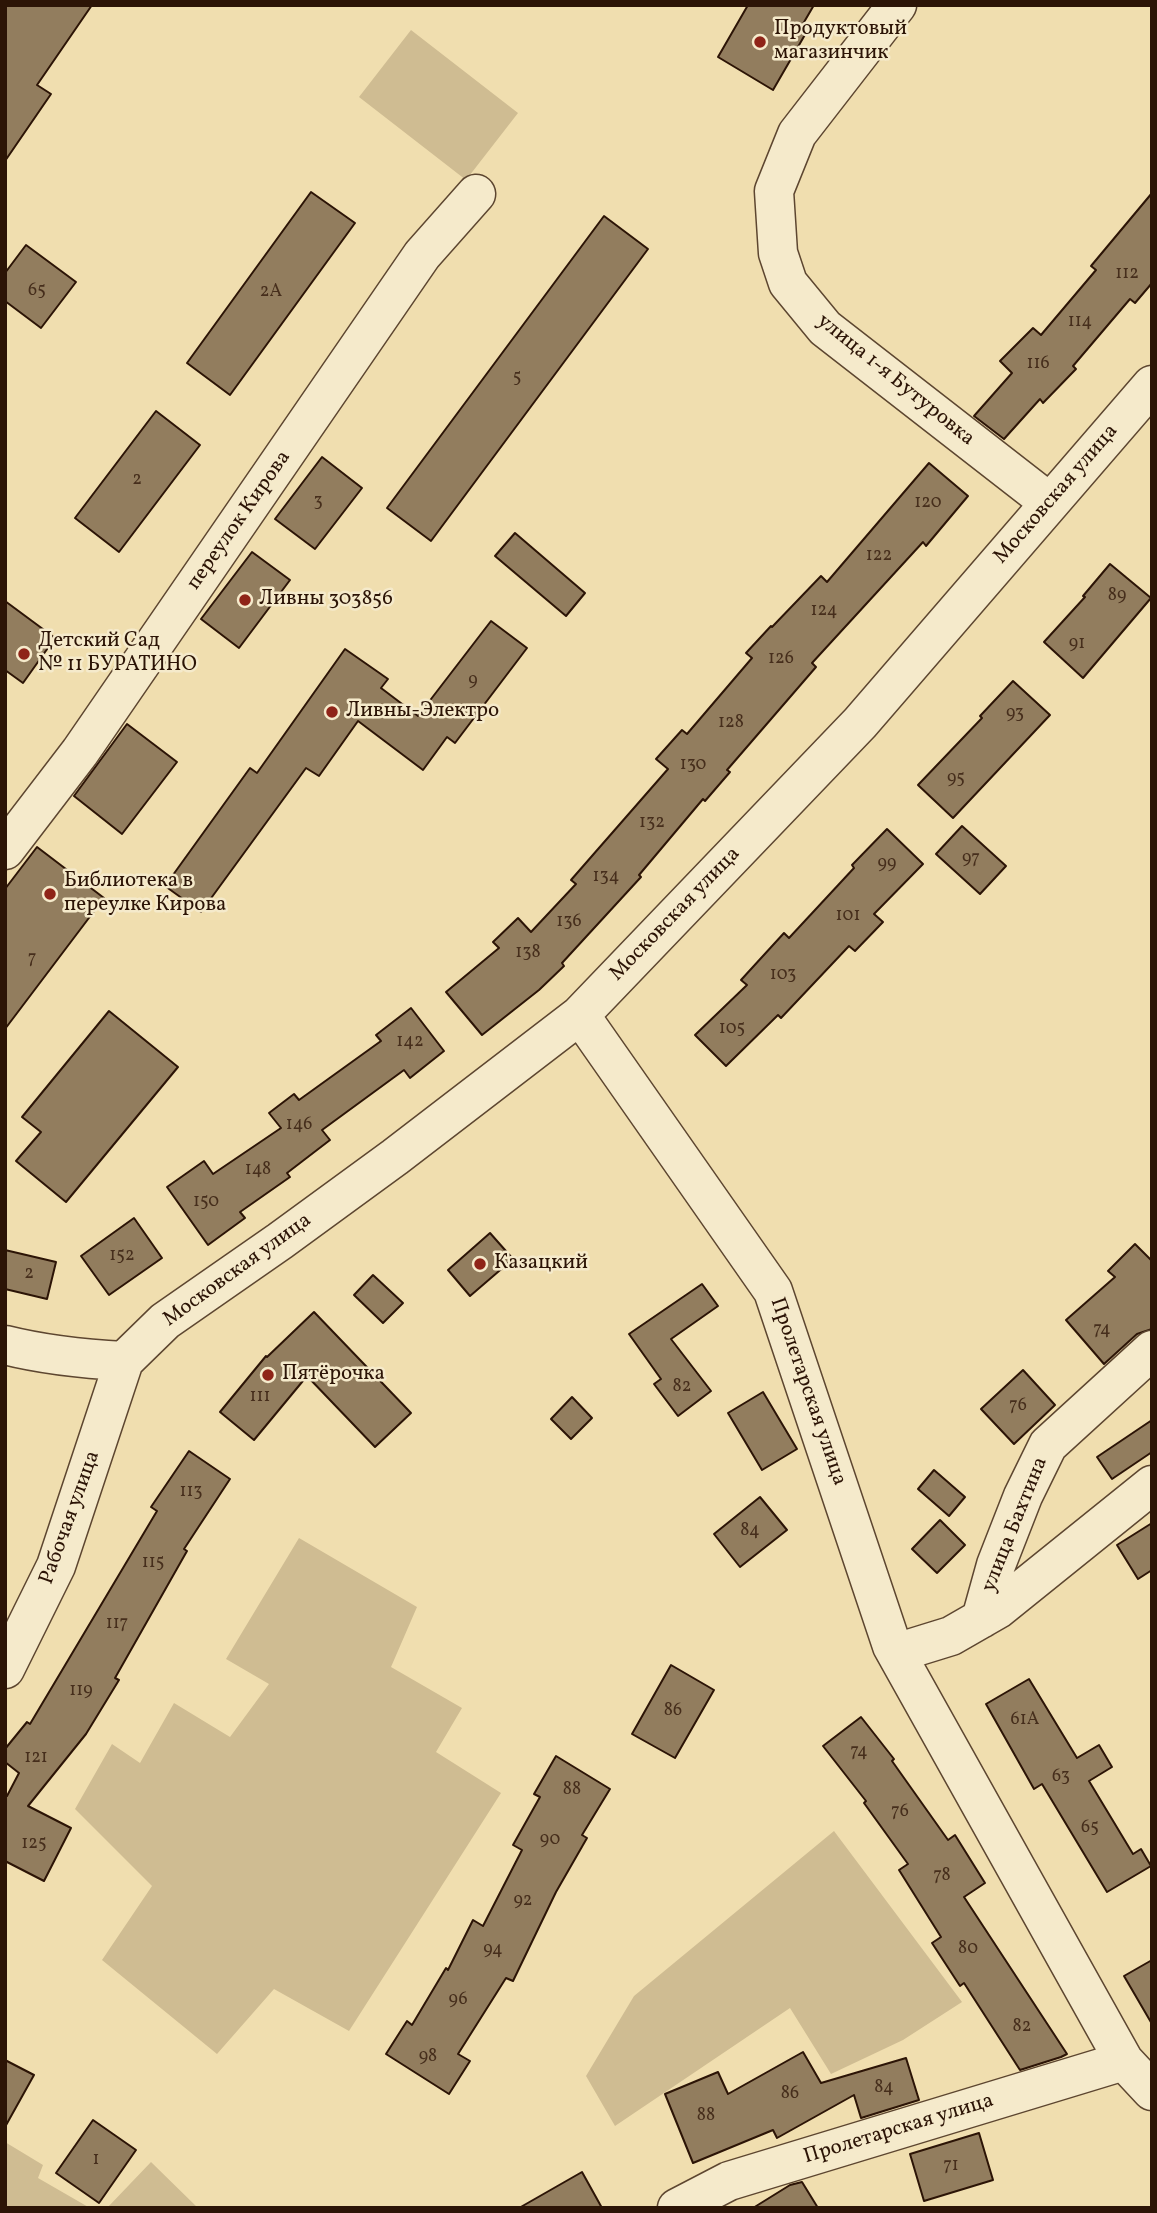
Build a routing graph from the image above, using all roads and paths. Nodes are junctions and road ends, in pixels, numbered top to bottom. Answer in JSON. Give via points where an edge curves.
{"nodes":[{"id":1,"x":897,"y":5,"type":"edge"},
{"id":2,"x":476,"y":194,"type":"dead end"},
{"id":3,"x":1152,"y":385,"type":"edge"},
{"id":4,"x":1050,"y":503,"type":"junction"},
{"id":5,"x":5,"y":850,"type":"edge"},
{"id":6,"x":580,"y":1015,"type":"junction"},
{"id":7,"x":5,"y":1345,"type":"edge"},
{"id":8,"x":1152,"y":1350,"type":"edge"},
{"id":9,"x":124,"y":1361,"type":"junction"},
{"id":10,"x":1152,"y":1485,"type":"edge"},
{"id":11,"x":981,"y":1619,"type":"junction"},
{"id":12,"x":896,"y":1653,"type":"junction"},
{"id":13,"x":5,"y":1670,"type":"edge"},
{"id":14,"x":1124,"y":2061,"type":"junction"},
{"id":15,"x":1152,"y":2091,"type":"edge"},
{"id":16,"x":677,"y":2208,"type":"edge"}],
"edges":[{"from":1,"to":4,"type":"street","name":"улица 1-я Бутуровка","via":[[797,134],[774,191],[778,253],[788,283],[825,328]]},
{"from":2,"to":5,"type":"street","name":"переулок Кирова","via":[[422,255],[80,752]]},
{"from":3,"to":4,"type":"street","name":"Московская улица"},
{"from":4,"to":6,"type":"street","name":"Московская улица","via":[[860,723]]},
{"from":6,"to":9,"type":"street","name":"Московская улица","via":[[395,1157],[165,1321]]},
{"from":6,"to":12,"type":"street","name":"Пролетарская улица","via":[[773,1291]]},
{"from":7,"to":9,"type":"street"},
{"from":8,"to":11,"type":"street","name":"улица Бахтина","via":[[1048,1445],[996,1565]]},
{"from":9,"to":13,"type":"street","name":"Рабочая улица","via":[[56,1566]]},
{"from":10,"to":11,"type":"street","via":[[1009,1602]]},
{"from":11,"to":12,"type":"street","via":[[951,1636]]},
{"from":12,"to":14,"type":"street","name":"Пролетарская улица"},
{"from":14,"to":15,"type":"street","name":"Пролетарская улица"},
{"from":14,"to":16,"type":"street","name":"Пролетарская улица","via":[[729,2182]]}]}
